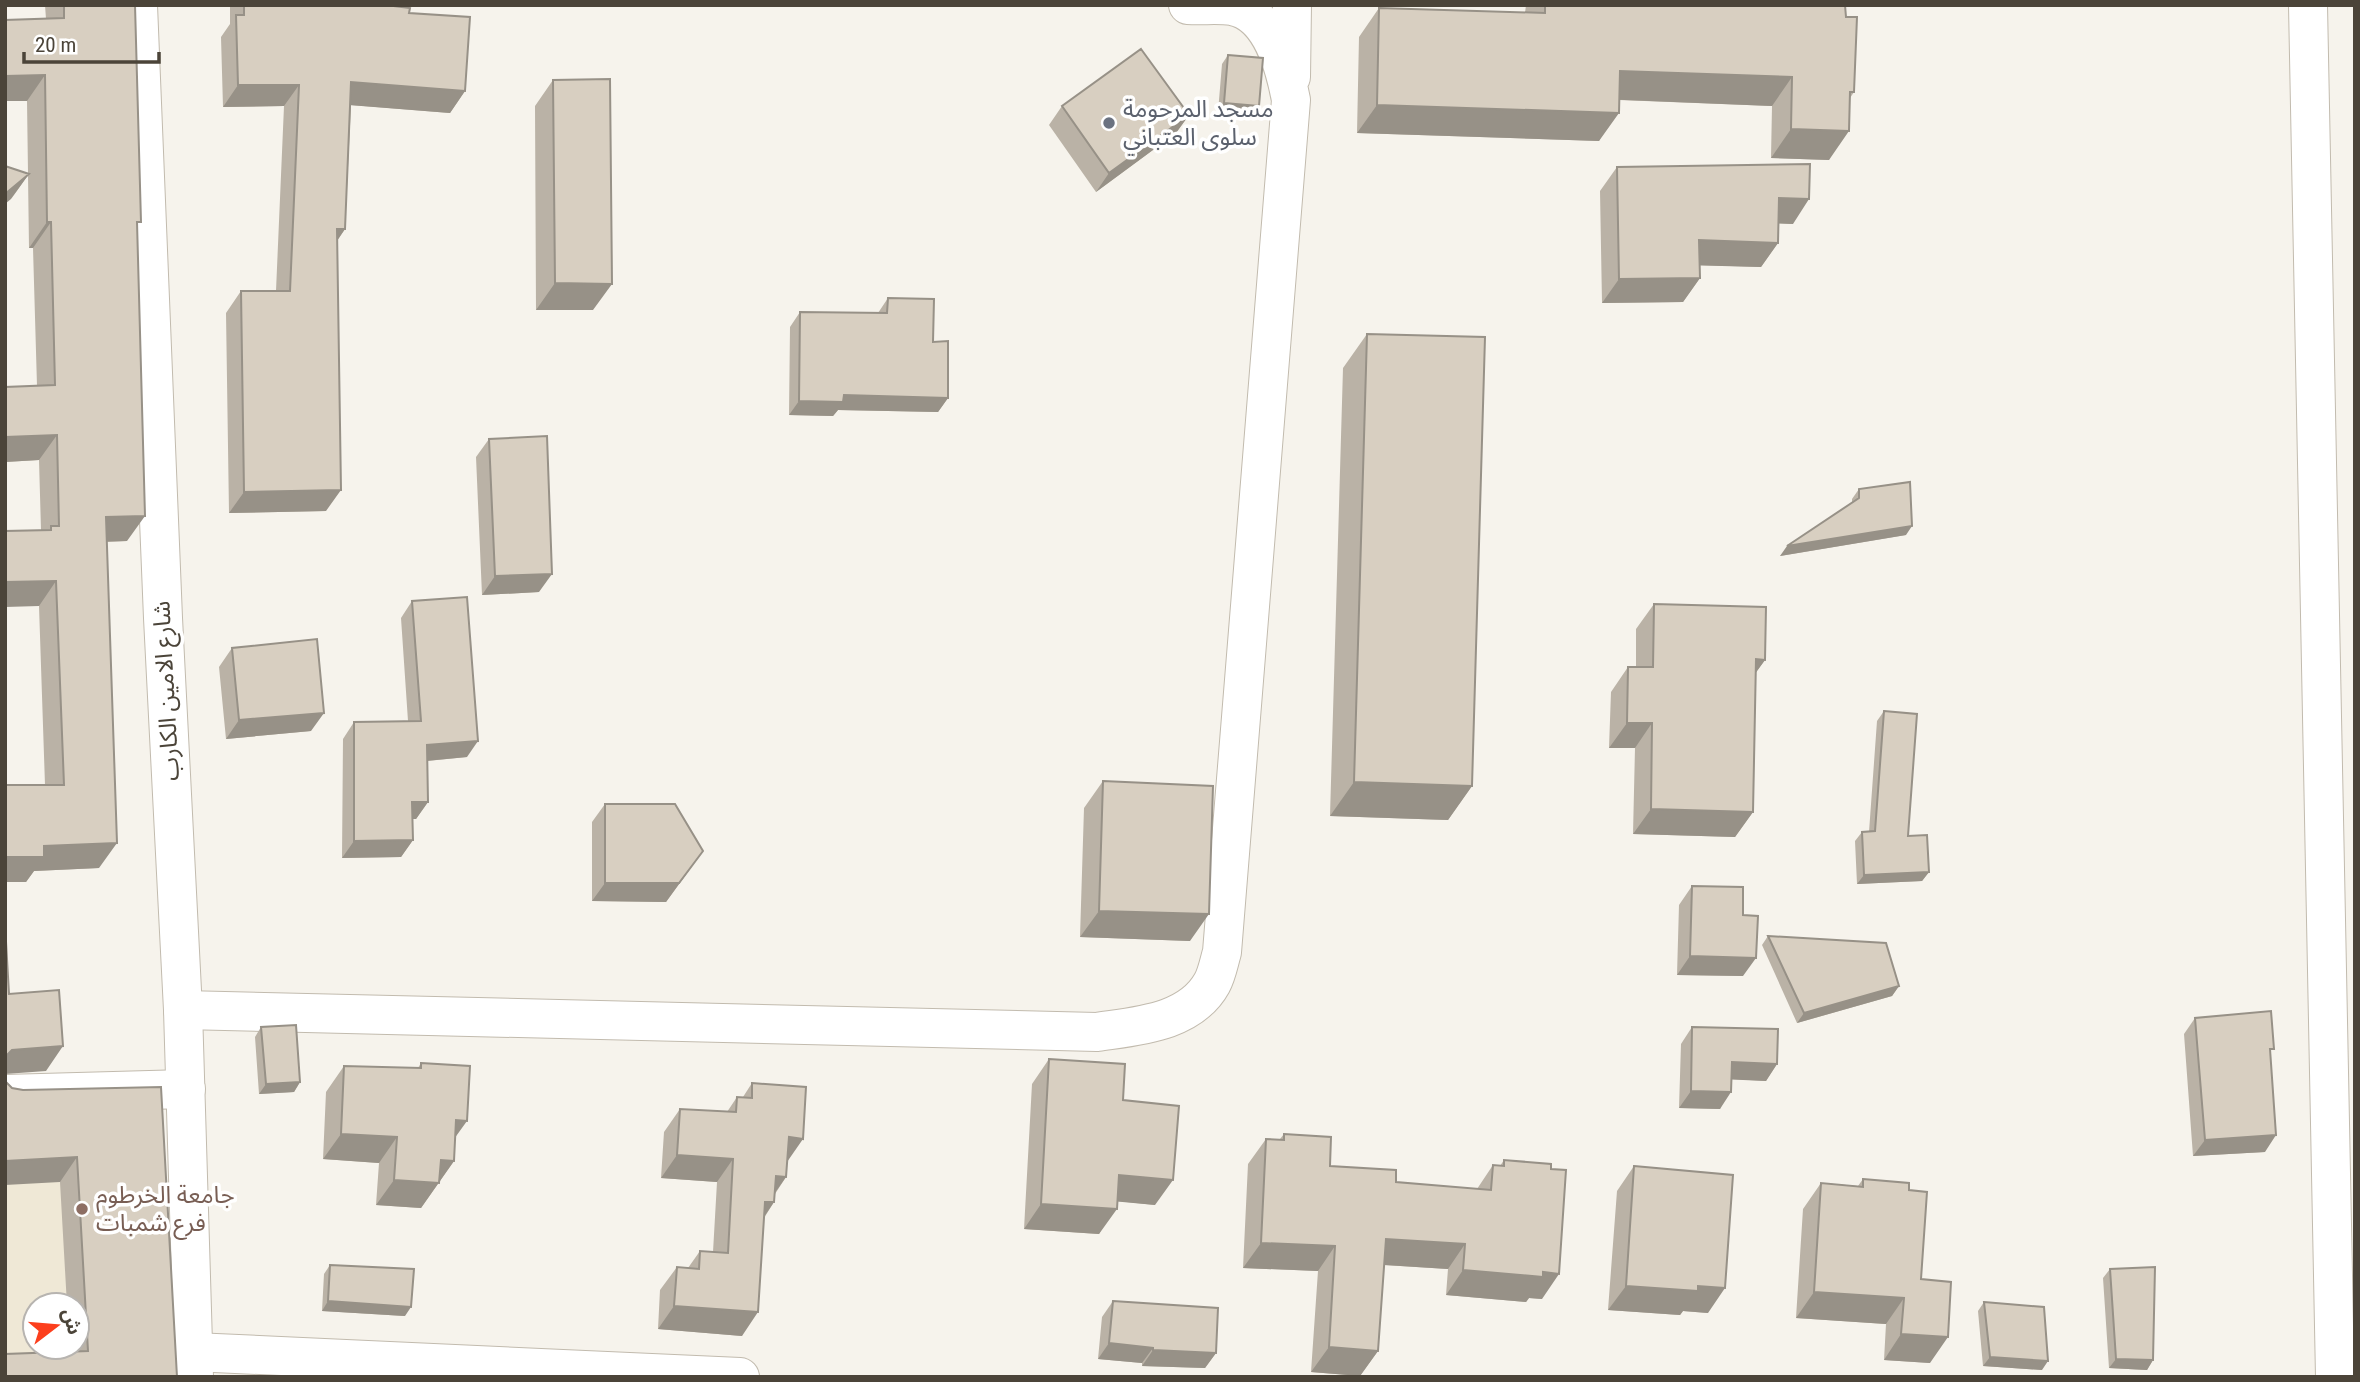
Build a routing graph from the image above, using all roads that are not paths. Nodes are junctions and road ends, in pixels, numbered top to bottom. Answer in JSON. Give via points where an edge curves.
{"nodes":[{"id":1,"x":138,"y":5,"type":"edge"},
{"id":2,"x":1188,"y":5,"type":"edge"},
{"id":3,"x":1292,"y":5,"type":"edge"},
{"id":4,"x":2308,"y":5,"type":"edge"},
{"id":5,"x":1291,"y":100,"type":"junction"},
{"id":6,"x":183,"y":1010,"type":"junction"},
{"id":7,"x":186,"y":1089,"type":"junction"},
{"id":8,"x":5,"y":1094,"type":"edge"},
{"id":9,"x":194,"y":1364,"type":"edge"},
{"id":10,"x":740,"y":1377,"type":"edge"},
{"id":11,"x":2335,"y":1377,"type":"edge"}],
"edges":[{"from":1,"to":6,"type":"street","name":"شارع الامين الكارب"},
{"from":2,"to":5,"type":"street","via":[[1235,6],[1257,20],[1286,73]]},
{"from":3,"to":5,"type":"street"},
{"from":4,"to":11,"type":"street"},
{"from":5,"to":6,"type":"street","via":[[1222,952],[1211,984],[1181,1014],[1097,1032]]},
{"from":6,"to":7,"type":"street","name":"شارع الامين الكارب"},
{"from":7,"to":8,"type":"street"},
{"from":7,"to":9,"type":"street","name":"شارع الامين الكارب"},
{"from":9,"to":10,"type":"street"}]}
